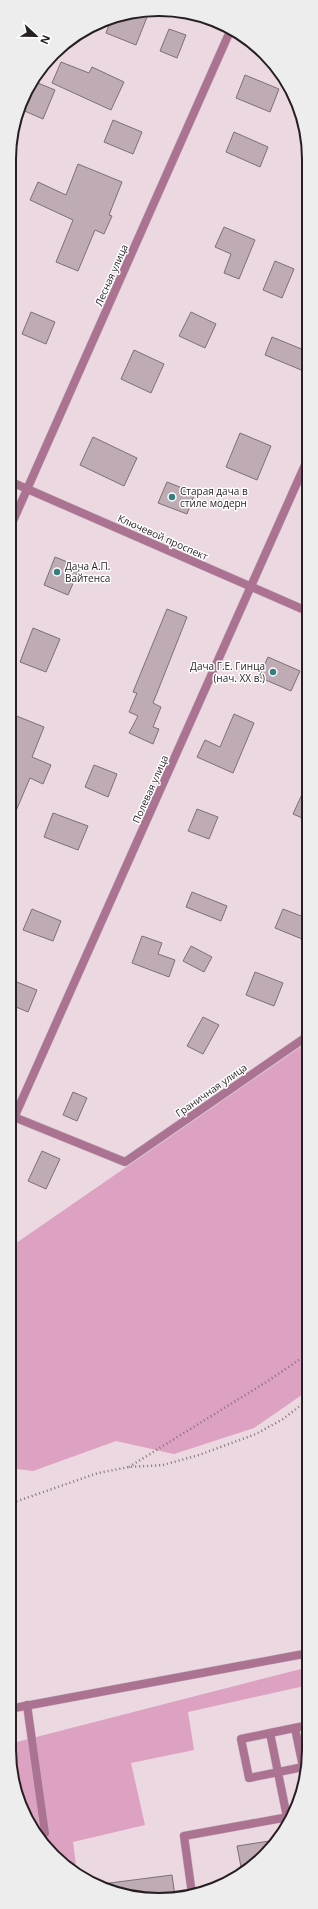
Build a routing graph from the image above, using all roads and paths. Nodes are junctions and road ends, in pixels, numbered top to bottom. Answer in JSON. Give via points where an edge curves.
{"nodes":[{"id":1,"x":229,"y":34,"type":"edge"},
{"id":2,"x":302,"y":472,"type":"edge"},
{"id":3,"x":16,"y":484,"type":"edge"},
{"id":4,"x":27,"y":489,"type":"junction"},
{"id":5,"x":16,"y":514,"type":"edge"},
{"id":6,"x":252,"y":587,"type":"junction"},
{"id":7,"x":302,"y":609,"type":"edge"},
{"id":8,"x":302,"y":1040,"type":"edge"},
{"id":9,"x":16,"y":1107,"type":"edge"},
{"id":10,"x":16,"y":1118,"type":"edge"},
{"id":11,"x":302,"y":1358,"type":"edge"},
{"id":12,"x":302,"y":1404,"type":"edge"},
{"id":13,"x":129,"y":1467,"type":"junction"},
{"id":14,"x":16,"y":1501,"type":"edge"},
{"id":15,"x":302,"y":1654,"type":"edge"},
{"id":16,"x":27,"y":1705,"type":"junction"},
{"id":17,"x":16,"y":1707,"type":"edge"},
{"id":18,"x":302,"y":1726,"type":"edge"},
{"id":19,"x":295,"y":1728,"type":"junction"},
{"id":20,"x":270,"y":1733,"type":"junction"},
{"id":21,"x":302,"y":1755,"type":"edge"},
{"id":22,"x":301,"y":1767,"type":"edge"},
{"id":23,"x":278,"y":1772,"type":"junction"},
{"id":24,"x":288,"y":1810,"type":"edge"},
{"id":25,"x":285,"y":1818,"type":"edge"},
{"id":26,"x":45,"y":1833,"type":"dead end"},
{"id":27,"x":191,"y":1889,"type":"edge"}],
"edges":[{"from":1,"to":4,"type":"street","name":"Лесная улица"},
{"from":2,"to":6,"type":"street","name":"Полевая улица"},
{"from":3,"to":4,"type":"street","name":"Ключевой проспект"},
{"from":4,"to":5,"type":"street","name":"Лесная улица"},
{"from":4,"to":6,"type":"street","name":"Ключевой проспект"},
{"from":6,"to":7,"type":"street","name":"Ключевой проспект"},
{"from":6,"to":9,"type":"street","name":"Полевая улица"},
{"from":8,"to":10,"type":"street","name":"Граничная улица","via":[[125,1162]]},
{"from":11,"to":13,"type":"path","via":[[271,1380]]},
{"from":12,"to":13,"type":"path","via":[[283,1419],[249,1437],[163,1466]]},
{"from":13,"to":14,"type":"path","via":[[79,1478]]},
{"from":15,"to":16,"type":"street"},
{"from":16,"to":17,"type":"street"},
{"from":16,"to":26,"type":"street"},
{"from":18,"to":19,"type":"street"},
{"from":19,"to":20,"type":"street"},
{"from":19,"to":21,"type":"street"},
{"from":20,"to":23,"type":"street"},
{"from":20,"to":23,"type":"street","via":[[241,1739],[244,1755],[249,1778]]},
{"from":22,"to":23,"type":"street"},
{"from":23,"to":24,"type":"street"},
{"from":25,"to":27,"type":"street","via":[[184,1836]]}]}
